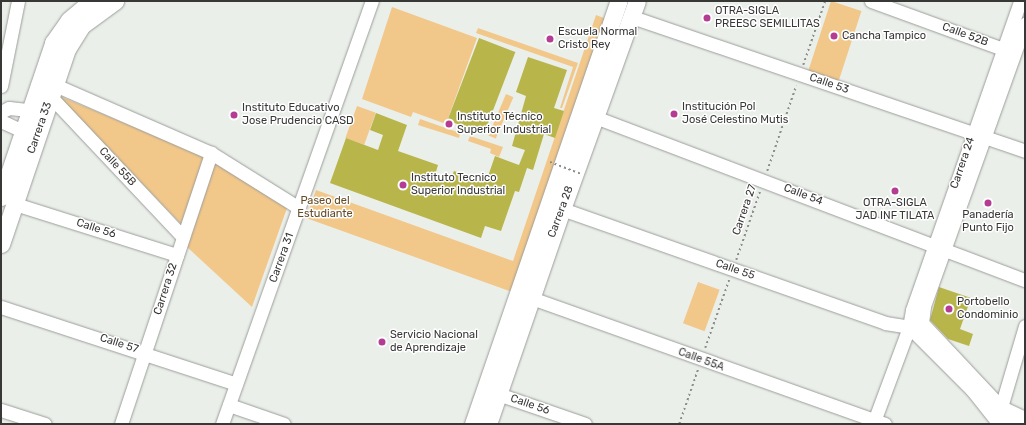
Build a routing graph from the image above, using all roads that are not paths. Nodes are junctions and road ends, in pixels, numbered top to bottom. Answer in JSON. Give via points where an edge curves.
{"nodes":[{"id":1,"x":18,"y":1,"type":"edge"},
{"id":2,"x":92,"y":1,"type":"edge"},
{"id":3,"x":115,"y":1,"type":"edge"},
{"id":4,"x":372,"y":1,"type":"edge"},
{"id":5,"x":619,"y":1,"type":"edge"},
{"id":6,"x":637,"y":1,"type":"edge"},
{"id":7,"x":871,"y":1,"type":"edge"},
{"id":8,"x":1020,"y":1,"type":"edge"},
{"id":9,"x":632,"y":17,"type":"junction"},
{"id":10,"x":1024,"y":29,"type":"edge"},
{"id":11,"x":1009,"y":52,"type":"junction"},
{"id":12,"x":1,"y":86,"type":"edge"},
{"id":13,"x":47,"y":90,"type":"junction"},
{"id":14,"x":28,"y":110,"type":"junction"},
{"id":15,"x":1,"y":112,"type":"edge"},
{"id":16,"x":580,"y":112,"type":"junction"},
{"id":17,"x":44,"y":116,"type":"junction"},
{"id":18,"x":596,"y":118,"type":"junction"},
{"id":19,"x":1,"y":121,"type":"edge"},
{"id":20,"x":22,"y":131,"type":"junction"},
{"id":21,"x":978,"y":135,"type":"junction"},
{"id":22,"x":1025,"y":151,"type":"edge"},
{"id":23,"x":211,"y":153,"type":"junction"},
{"id":24,"x":8,"y":200,"type":"edge"},
{"id":25,"x":300,"y":208,"type":"junction"},
{"id":26,"x":562,"y":209,"type":"junction"},
{"id":27,"x":183,"y":237,"type":"junction"},
{"id":28,"x":1,"y":244,"type":"edge"},
{"id":29,"x":940,"y":246,"type":"junction"},
{"id":30,"x":177,"y":255,"type":"junction"},
{"id":31,"x":1025,"y":280,"type":"edge"},
{"id":32,"x":525,"y":296,"type":"junction"},
{"id":33,"x":1,"y":307,"type":"edge"},
{"id":34,"x":922,"y":323,"type":"junction"},
{"id":35,"x":1025,"y":326,"type":"edge"},
{"id":36,"x":909,"y":327,"type":"junction"},
{"id":37,"x":145,"y":352,"type":"junction"},
{"id":38,"x":236,"y":384,"type":"junction"},
{"id":39,"x":498,"y":394,"type":"junction"},
{"id":40,"x":229,"y":405,"type":"junction"},
{"id":41,"x":1001,"y":407,"type":"junction"},
{"id":42,"x":1,"y":410,"type":"edge"},
{"id":43,"x":1025,"y":418,"type":"edge"},
{"id":44,"x":878,"y":423,"type":"edge"},
{"id":45,"x":45,"y":424,"type":"edge"},
{"id":46,"x":121,"y":424,"type":"edge"},
{"id":47,"x":222,"y":424,"type":"edge"},
{"id":48,"x":284,"y":424,"type":"edge"},
{"id":49,"x":474,"y":424,"type":"edge"},
{"id":50,"x":488,"y":424,"type":"edge"},
{"id":51,"x":585,"y":424,"type":"edge"},
{"id":52,"x":1000,"y":424,"type":"edge"},
{"id":53,"x":1013,"y":424,"type":"edge"}],
"edges":[{"from":1,"to":12,"type":"street"},
{"from":2,"to":13,"type":"main road","name":"Carrera 33","via":[[68,20],[56,36]]},
{"from":3,"to":13,"type":"main road","name":"Carrera 33","via":[[90,18],[70,41]]},
{"from":4,"to":25,"type":"street","name":"Carrera 31"},
{"from":5,"to":16,"type":"main road","name":"Carrera 28"},
{"from":6,"to":9,"type":"main road","name":"Carrera 28"},
{"from":7,"to":11,"type":"street","name":"Calle 52B"},
{"from":8,"to":11,"type":"street","name":"Carrera 24"},
{"from":9,"to":18,"type":"main road","name":"Carrera 28"},
{"from":9,"to":21,"type":"street","name":"Calle 53"},
{"from":10,"to":11,"type":"street","name":"Carrera 24"},
{"from":11,"to":21,"type":"street","name":"Carrera 24"},
{"from":13,"to":14,"type":"main road","name":"Carrera 33"},
{"from":13,"to":17,"type":"main road","name":"Carrera 33"},
{"from":13,"to":23,"type":"street"},
{"from":13,"to":27,"type":"street","name":"Calle 55B"},
{"from":14,"to":15,"type":"street","via":[[9,108]]},
{"from":14,"to":17,"type":"main road"},
{"from":14,"to":20,"type":"main road","name":"Carrera 33"},
{"from":16,"to":18,"type":"street","name":"Calle 54"},
{"from":16,"to":32,"type":"main road","name":"Carrera 28"},
{"from":17,"to":24,"type":"main road","name":"Carrera 33"},
{"from":18,"to":26,"type":"main road","name":"Carrera 28"},
{"from":18,"to":29,"type":"street","name":"Calle 54"},
{"from":19,"to":20,"type":"street"},
{"from":20,"to":24,"type":"main road","name":"Carrera 33"},
{"from":21,"to":22,"type":"street","name":"Calle 53"},
{"from":21,"to":29,"type":"street","name":"Carrera 24"},
{"from":23,"to":25,"type":"street"},
{"from":23,"to":27,"type":"street","name":"Carrera 32"},
{"from":24,"to":28,"type":"main road","name":"Carrera 33"},
{"from":24,"to":30,"type":"street","name":"Calle 56"},
{"from":25,"to":38,"type":"street","name":"Carrera 31"},
{"from":26,"to":32,"type":"main road","name":"Carrera 28"},
{"from":26,"to":36,"type":"street","name":"Calle 55","via":[[885,323]]},
{"from":27,"to":30,"type":"street","name":"Carrera 32"},
{"from":29,"to":31,"type":"street","name":"Calle 54"},
{"from":29,"to":34,"type":"street","name":"Carrera 24"},
{"from":29,"to":36,"type":"street","name":"Carrera 24","via":[[912,310]]},
{"from":30,"to":37,"type":"street","name":"Carrera 32"},
{"from":32,"to":39,"type":"main road","name":"Carrera 28"},
{"from":32,"to":44,"type":"street","name":"Calle 55A"},
{"from":32,"to":49,"type":"main road","name":"Carrera 28"},
{"from":33,"to":37,"type":"street","name":"Calle 57"},
{"from":34,"to":36,"type":"street"},
{"from":34,"to":41,"type":"street"},
{"from":35,"to":41,"type":"street"},
{"from":36,"to":44,"type":"street","name":"Carrera 24"},
{"from":36,"to":52,"type":"street","via":[[972,390]]},
{"from":37,"to":38,"type":"street","name":"Calle 57"},
{"from":37,"to":46,"type":"street","name":"Carrera 32"},
{"from":38,"to":40,"type":"street","name":"Carrera 31"},
{"from":39,"to":50,"type":"main road","name":"Carrera 28"},
{"from":39,"to":51,"type":"street","name":"Calle 56"},
{"from":40,"to":47,"type":"street","name":"Carrera 31"},
{"from":40,"to":48,"type":"street"},
{"from":41,"to":43,"type":"street"},
{"from":41,"to":53,"type":"street"},
{"from":42,"to":45,"type":"street"}]}
